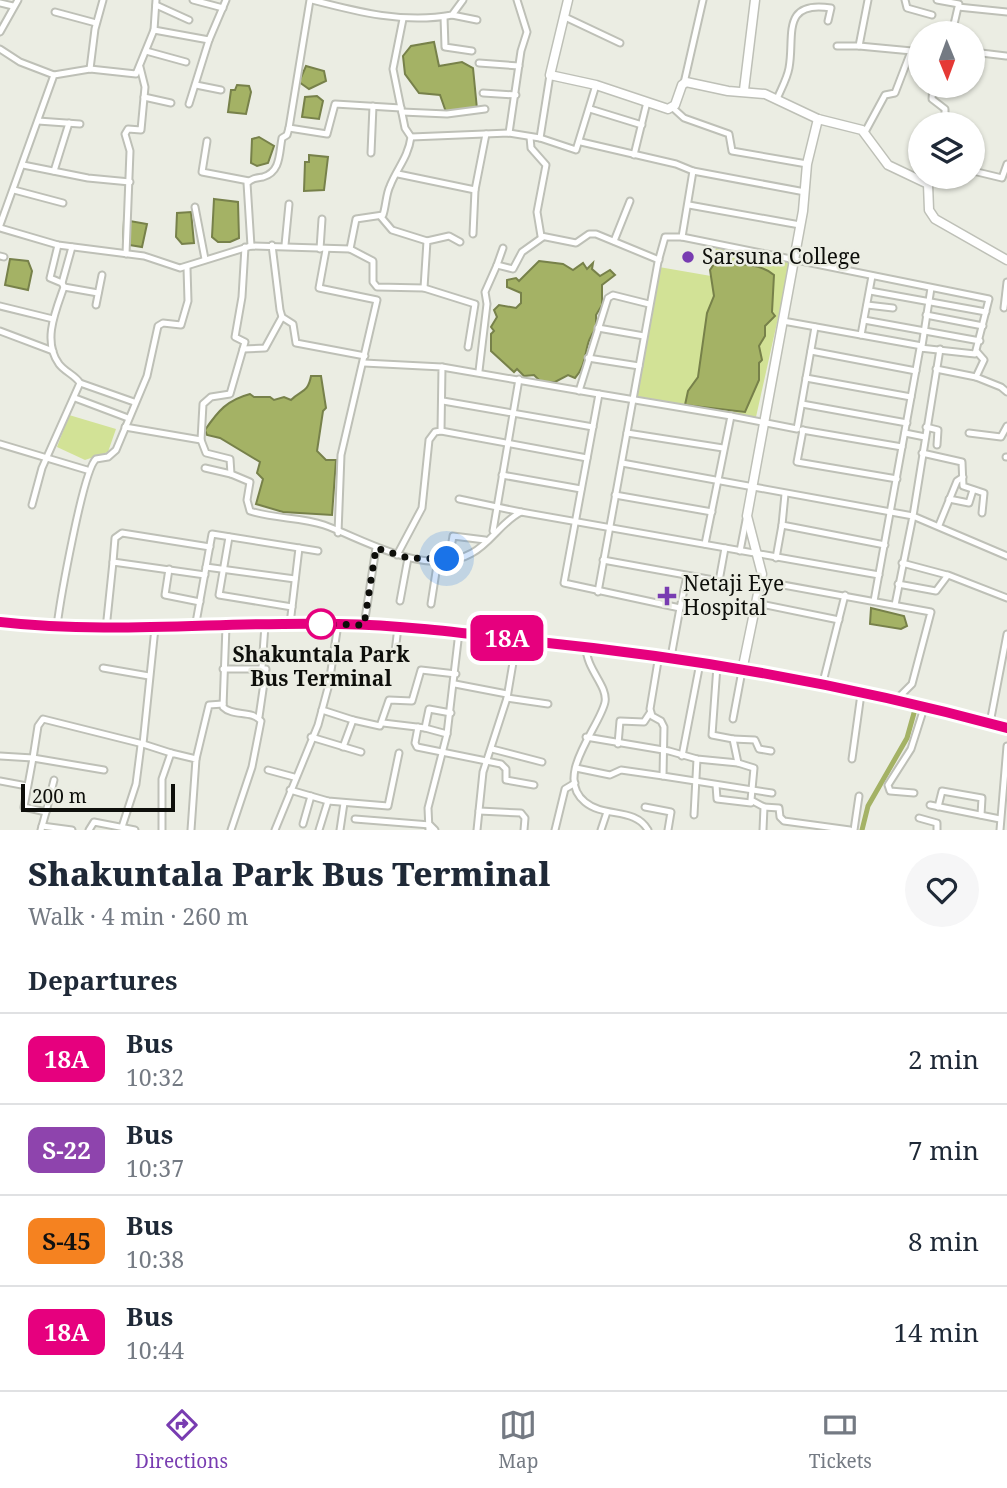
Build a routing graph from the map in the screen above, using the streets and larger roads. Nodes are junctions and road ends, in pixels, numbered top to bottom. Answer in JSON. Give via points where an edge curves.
{"nodes":[{"id":1,"x":18,"y":0,"type":"edge"},
{"id":2,"x":103,"y":0,"type":"edge"},
{"id":3,"x":193,"y":0,"type":"edge"},
{"id":4,"x":226,"y":0,"type":"edge"},
{"id":5,"x":311,"y":0,"type":"edge"},
{"id":6,"x":463,"y":0,"type":"edge"},
{"id":7,"x":517,"y":0,"type":"edge"},
{"id":8,"x":568,"y":0,"type":"edge"},
{"id":9,"x":703,"y":0,"type":"edge"},
{"id":10,"x":755,"y":0,"type":"edge"},
{"id":11,"x":868,"y":0,"type":"edge"},
{"id":12,"x":905,"y":0,"type":"edge"},
{"id":13,"x":937,"y":0,"type":"edge"},
{"id":14,"x":979,"y":0,"type":"edge"},
{"id":15,"x":156,"y":2,"type":"edge"},
{"id":16,"x":0,"y":3,"type":"edge"},
{"id":17,"x":959,"y":4,"type":"edge"},
{"id":18,"x":13,"y":6,"type":"junction"},
{"id":19,"x":223,"y":8,"type":"junction"},
{"id":20,"x":979,"y":9,"type":"junction"},
{"id":21,"x":1007,"y":11,"type":"edge"},
{"id":22,"x":55,"y":12,"type":"dead end"},
{"id":23,"x":453,"y":15,"type":"junction"},
{"id":24,"x":932,"y":15,"type":"dead end"},
{"id":25,"x":444,"y":17,"type":"junction"},
{"id":26,"x":565,"y":17,"type":"junction"},
{"id":27,"x":403,"y":19,"type":"junction"},
{"id":28,"x":189,"y":20,"type":"dead end"},
{"id":29,"x":477,"y":20,"type":"dead end"},
{"id":30,"x":828,"y":21,"type":"dead end"},
{"id":31,"x":96,"y":23,"type":"junction"},
{"id":32,"x":154,"y":30,"type":"junction"},
{"id":33,"x":0,"y":32,"type":"edge"},
{"id":34,"x":209,"y":40,"type":"junction"},
{"id":35,"x":620,"y":43,"type":"dead end"},
{"id":36,"x":837,"y":46,"type":"dead end"},
{"id":37,"x":859,"y":46,"type":"junction"},
{"id":38,"x":0,"y":49,"type":"edge"},
{"id":39,"x":146,"y":51,"type":"junction"},
{"id":40,"x":472,"y":51,"type":"dead end"},
{"id":41,"x":908,"y":51,"type":"edge"},
{"id":42,"x":985,"y":53,"type":"edge"},
{"id":43,"x":1006,"y":56,"type":"edge"},
{"id":44,"x":908,"y":61,"type":"edge"},
{"id":45,"x":186,"y":62,"type":"dead end"},
{"id":46,"x":480,"y":63,"type":"dead end"},
{"id":47,"x":519,"y":66,"type":"junction"},
{"id":48,"x":140,"y":67,"type":"junction"},
{"id":49,"x":90,"y":69,"type":"junction"},
{"id":50,"x":54,"y":75,"type":"junction"},
{"id":51,"x":550,"y":75,"type":"junction"},
{"id":52,"x":684,"y":83,"type":"junction"},
{"id":53,"x":196,"y":85,"type":"junction"},
{"id":54,"x":596,"y":85,"type":"junction"},
{"id":55,"x":221,"y":90,"type":"dead end"},
{"id":56,"x":744,"y":90,"type":"junction"},
{"id":57,"x":484,"y":93,"type":"dead end"},
{"id":58,"x":516,"y":95,"type":"junction"},
{"id":59,"x":144,"y":97,"type":"junction"},
{"id":60,"x":933,"y":98,"type":"edge"},
{"id":61,"x":777,"y":99,"type":"junction"},
{"id":62,"x":647,"y":102,"type":"junction"},
{"id":63,"x":171,"y":103,"type":"dead end"},
{"id":64,"x":189,"y":104,"type":"dead end"},
{"id":65,"x":373,"y":106,"type":"junction"},
{"id":66,"x":673,"y":108,"type":"junction"},
{"id":67,"x":485,"y":109,"type":"dead end"},
{"id":68,"x":590,"y":109,"type":"junction"},
{"id":69,"x":402,"y":110,"type":"junction"},
{"id":70,"x":945,"y":112,"type":"edge"},
{"id":71,"x":818,"y":119,"type":"junction"},
{"id":72,"x":38,"y":121,"type":"junction"},
{"id":73,"x":69,"y":123,"type":"junction"},
{"id":74,"x":80,"y":124,"type":"dead end"},
{"id":75,"x":642,"y":125,"type":"junction"},
{"id":76,"x":289,"y":128,"type":"junction"},
{"id":77,"x":865,"y":132,"type":"junction"},
{"id":78,"x":509,"y":133,"type":"junction"},
{"id":79,"x":486,"y":134,"type":"junction"},
{"id":80,"x":411,"y":137,"type":"junction"},
{"id":81,"x":530,"y":137,"type":"junction"},
{"id":82,"x":540,"y":138,"type":"junction"},
{"id":83,"x":207,"y":141,"type":"dead end"},
{"id":84,"x":581,"y":142,"type":"junction"},
{"id":85,"x":371,"y":153,"type":"dead end"},
{"id":86,"x":634,"y":155,"type":"junction"},
{"id":87,"x":807,"y":164,"type":"junction"},
{"id":88,"x":1007,"y":164,"type":"edge"},
{"id":89,"x":23,"y":165,"type":"junction"},
{"id":90,"x":54,"y":171,"type":"junction"},
{"id":91,"x":693,"y":172,"type":"junction"},
{"id":92,"x":908,"y":173,"type":"edge"},
{"id":93,"x":398,"y":174,"type":"junction"},
{"id":94,"x":985,"y":174,"type":"edge"},
{"id":95,"x":249,"y":181,"type":"junction"},
{"id":96,"x":130,"y":182,"type":"junction"},
{"id":97,"x":928,"y":189,"type":"edge"},
{"id":98,"x":14,"y":190,"type":"junction"},
{"id":99,"x":475,"y":190,"type":"junction"},
{"id":100,"x":805,"y":192,"type":"junction"},
{"id":101,"x":629,"y":201,"type":"dead end"},
{"id":102,"x":63,"y":203,"type":"dead end"},
{"id":103,"x":289,"y":204,"type":"dead end"},
{"id":104,"x":689,"y":205,"type":"junction"},
{"id":105,"x":195,"y":207,"type":"dead end"},
{"id":106,"x":381,"y":217,"type":"junction"},
{"id":107,"x":321,"y":219,"type":"dead end"},
{"id":108,"x":800,"y":225,"type":"junction"},
{"id":109,"x":0,"y":226,"type":"edge"},
{"id":110,"x":473,"y":234,"type":"dead end"},
{"id":111,"x":543,"y":237,"type":"junction"},
{"id":112,"x":682,"y":237,"type":"junction"},
{"id":113,"x":614,"y":240,"type":"junction"},
{"id":114,"x":427,"y":241,"type":"junction"},
{"id":115,"x":460,"y":242,"type":"dead end"},
{"id":116,"x":58,"y":245,"type":"junction"},
{"id":117,"x":272,"y":245,"type":"junction"},
{"id":118,"x":285,"y":245,"type":"junction"},
{"id":119,"x":248,"y":246,"type":"junction"},
{"id":120,"x":72,"y":247,"type":"junction"},
{"id":121,"x":503,"y":248,"type":"dead end"},
{"id":122,"x":323,"y":249,"type":"junction"},
{"id":123,"x":350,"y":249,"type":"junction"},
{"id":124,"x":126,"y":254,"type":"junction"},
{"id":125,"x":205,"y":259,"type":"junction"},
{"id":126,"x":794,"y":259,"type":"junction"},
{"id":127,"x":659,"y":260,"type":"junction"},
{"id":128,"x":1007,"y":260,"type":"edge"},
{"id":129,"x":497,"y":265,"type":"junction"},
{"id":130,"x":187,"y":268,"type":"junction"},
{"id":131,"x":102,"y":275,"type":"dead end"},
{"id":132,"x":873,"y":276,"type":"junction"},
{"id":133,"x":1007,"y":282,"type":"edge"},
{"id":134,"x":63,"y":285,"type":"junction"},
{"id":135,"x":424,"y":288,"type":"junction"},
{"id":136,"x":931,"y":288,"type":"junction"},
{"id":137,"x":870,"y":291,"type":"junction"},
{"id":138,"x":98,"y":293,"type":"junction"},
{"id":139,"x":928,"y":302,"type":"junction"},
{"id":140,"x":989,"y":302,"type":"junction"},
{"id":141,"x":649,"y":304,"type":"junction"},
{"id":142,"x":96,"y":305,"type":"dead end"},
{"id":143,"x":867,"y":305,"type":"junction"},
{"id":144,"x":0,"y":306,"type":"edge"},
{"id":145,"x":1005,"y":308,"type":"edge"},
{"id":146,"x":893,"y":309,"type":"dead end"},
{"id":147,"x":986,"y":312,"type":"junction"},
{"id":148,"x":926,"y":315,"type":"junction"},
{"id":149,"x":282,"y":317,"type":"junction"},
{"id":150,"x":53,"y":319,"type":"junction"},
{"id":151,"x":864,"y":320,"type":"junction"},
{"id":152,"x":783,"y":321,"type":"junction"},
{"id":153,"x":983,"y":326,"type":"junction"},
{"id":154,"x":815,"y":327,"type":"junction"},
{"id":155,"x":598,"y":328,"type":"junction"},
{"id":156,"x":472,"y":330,"type":"junction"},
{"id":157,"x":923,"y":330,"type":"junction"},
{"id":158,"x":0,"y":331,"type":"edge"},
{"id":159,"x":484,"y":332,"type":"junction"},
{"id":160,"x":861,"y":335,"type":"junction"},
{"id":161,"x":644,"y":336,"type":"junction"},
{"id":162,"x":980,"y":341,"type":"junction"},
{"id":163,"x":922,"y":346,"type":"junction"},
{"id":164,"x":468,"y":347,"type":"dead end"},
{"id":165,"x":243,"y":349,"type":"junction"},
{"id":166,"x":940,"y":349,"type":"junction"},
{"id":167,"x":53,"y":351,"type":"junction"},
{"id":168,"x":811,"y":351,"type":"junction"},
{"id":169,"x":977,"y":352,"type":"junction"},
{"id":170,"x":589,"y":358,"type":"junction"},
{"id":171,"x":365,"y":359,"type":"junction"},
{"id":172,"x":639,"y":366,"type":"junction"},
{"id":173,"x":442,"y":367,"type":"junction"},
{"id":174,"x":936,"y":369,"type":"junction"},
{"id":175,"x":479,"y":371,"type":"junction"},
{"id":176,"x":916,"y":371,"type":"junction"},
{"id":177,"x":976,"y":377,"type":"junction"},
{"id":178,"x":807,"y":378,"type":"junction"},
{"id":179,"x":519,"y":379,"type":"junction"},
{"id":180,"x":80,"y":383,"type":"junction"},
{"id":181,"x":579,"y":391,"type":"junction"},
{"id":182,"x":1007,"y":392,"type":"edge"},
{"id":183,"x":599,"y":394,"type":"junction"},
{"id":184,"x":911,"y":397,"type":"junction"},
{"id":185,"x":75,"y":398,"type":"junction"},
{"id":186,"x":443,"y":401,"type":"junction"},
{"id":187,"x":633,"y":401,"type":"junction"},
{"id":188,"x":134,"y":402,"type":"junction"},
{"id":189,"x":802,"y":404,"type":"junction"},
{"id":190,"x":513,"y":411,"type":"junction"},
{"id":191,"x":731,"y":416,"type":"junction"},
{"id":192,"x":128,"y":418,"type":"junction"},
{"id":193,"x":907,"y":423,"type":"junction"},
{"id":194,"x":764,"y":424,"type":"junction"},
{"id":195,"x":1007,"y":426,"type":"edge"},
{"id":196,"x":125,"y":427,"type":"junction"},
{"id":197,"x":593,"y":427,"type":"junction"},
{"id":198,"x":926,"y":427,"type":"junction"},
{"id":199,"x":800,"y":430,"type":"junction"},
{"id":200,"x":441,"y":431,"type":"junction"},
{"id":201,"x":627,"y":433,"type":"junction"},
{"id":202,"x":905,"y":433,"type":"junction"},
{"id":203,"x":969,"y":433,"type":"dead end"},
{"id":204,"x":925,"y":437,"type":"junction"},
{"id":205,"x":201,"y":440,"type":"junction"},
{"id":206,"x":508,"y":443,"type":"junction"},
{"id":207,"x":0,"y":444,"type":"edge"},
{"id":208,"x":937,"y":445,"type":"dead end"},
{"id":209,"x":902,"y":447,"type":"junction"},
{"id":210,"x":723,"y":448,"type":"junction"},
{"id":211,"x":922,"y":453,"type":"junction"},
{"id":212,"x":48,"y":458,"type":"junction"},
{"id":213,"x":587,"y":458,"type":"junction"},
{"id":214,"x":622,"y":463,"type":"junction"},
{"id":215,"x":205,"y":468,"type":"dead end"},
{"id":216,"x":87,"y":470,"type":"junction"},
{"id":217,"x":231,"y":474,"type":"junction"},
{"id":218,"x":502,"y":475,"type":"junction"},
{"id":219,"x":963,"y":477,"type":"junction"},
{"id":220,"x":897,"y":480,"type":"junction"},
{"id":221,"x":717,"y":482,"type":"junction"},
{"id":222,"x":752,"y":486,"type":"junction"},
{"id":223,"x":581,"y":489,"type":"junction"},
{"id":224,"x":973,"y":490,"type":"junction"},
{"id":225,"x":785,"y":494,"type":"junction"},
{"id":226,"x":615,"y":495,"type":"junction"},
{"id":227,"x":459,"y":499,"type":"dead end"},
{"id":228,"x":949,"y":499,"type":"junction"},
{"id":229,"x":32,"y":505,"type":"dead end"},
{"id":230,"x":497,"y":507,"type":"junction"},
{"id":231,"x":521,"y":512,"type":"junction"},
{"id":232,"x":712,"y":512,"type":"junction"},
{"id":233,"x":891,"y":513,"type":"junction"},
{"id":234,"x":982,"y":513,"type":"dead end"},
{"id":235,"x":747,"y":516,"type":"junction"},
{"id":236,"x":913,"y":516,"type":"junction"},
{"id":237,"x":575,"y":521,"type":"junction"},
{"id":238,"x":782,"y":525,"type":"junction"},
{"id":239,"x":939,"y":525,"type":"junction"},
{"id":240,"x":609,"y":527,"type":"junction"},
{"id":241,"x":338,"y":533,"type":"junction"},
{"id":242,"x":493,"y":534,"type":"junction"},
{"id":243,"x":229,"y":537,"type":"junction"},
{"id":244,"x":485,"y":540,"type":"junction"},
{"id":245,"x":705,"y":544,"type":"junction"},
{"id":246,"x":885,"y":545,"type":"junction"},
{"id":247,"x":209,"y":547,"type":"junction"},
{"id":248,"x":299,"y":548,"type":"junction"},
{"id":249,"x":376,"y":548,"type":"junction"},
{"id":250,"x":725,"y":548,"type":"junction"},
{"id":251,"x":318,"y":551,"type":"dead end"},
{"id":252,"x":740,"y":551,"type":"junction"},
{"id":253,"x":397,"y":555,"type":"junction"},
{"id":254,"x":759,"y":555,"type":"junction"},
{"id":255,"x":1007,"y":556,"type":"edge"},
{"id":256,"x":408,"y":558,"type":"junction"},
{"id":257,"x":776,"y":558,"type":"junction"},
{"id":258,"x":438,"y":559,"type":"junction"},
{"id":259,"x":449,"y":559,"type":"junction"},
{"id":260,"x":603,"y":560,"type":"junction"},
{"id":261,"x":113,"y":562,"type":"junction"},
{"id":262,"x":902,"y":563,"type":"junction"},
{"id":263,"x":206,"y":567,"type":"junction"},
{"id":264,"x":169,"y":569,"type":"junction"},
{"id":265,"x":223,"y":570,"type":"junction"},
{"id":266,"x":205,"y":575,"type":"junction"},
{"id":267,"x":879,"y":575,"type":"junction"},
{"id":268,"x":948,"y":575,"type":"junction"},
{"id":269,"x":687,"y":576,"type":"junction"},
{"id":270,"x":295,"y":579,"type":"junction"},
{"id":271,"x":761,"y":582,"type":"junction"},
{"id":272,"x":898,"y":584,"type":"junction"},
{"id":273,"x":598,"y":592,"type":"junction"},
{"id":274,"x":845,"y":595,"type":"junction"},
{"id":275,"x":1007,"y":598,"type":"edge"},
{"id":276,"x":400,"y":601,"type":"dead end"},
{"id":277,"x":874,"y":601,"type":"junction"},
{"id":278,"x":200,"y":602,"type":"junction"},
{"id":279,"x":756,"y":603,"type":"junction"},
{"id":280,"x":431,"y":604,"type":"dead end"},
{"id":281,"x":895,"y":605,"type":"junction"},
{"id":282,"x":292,"y":607,"type":"junction"},
{"id":283,"x":680,"y":608,"type":"junction"},
{"id":284,"x":839,"y":620,"type":"junction"},
{"id":285,"x":0,"y":622,"type":"edge"},
{"id":286,"x":290,"y":624,"type":"junction"},
{"id":287,"x":338,"y":624,"type":"junction"},
{"id":288,"x":265,"y":625,"type":"junction"},
{"id":289,"x":364,"y":625,"type":"junction"},
{"id":290,"x":57,"y":626,"type":"junction"},
{"id":291,"x":226,"y":626,"type":"junction"},
{"id":292,"x":398,"y":627,"type":"junction"},
{"id":293,"x":155,"y":628,"type":"junction"},
{"id":294,"x":195,"y":628,"type":"junction"},
{"id":295,"x":106,"y":629,"type":"junction"},
{"id":296,"x":459,"y":632,"type":"junction"},
{"id":297,"x":1007,"y":634,"type":"edge"},
{"id":298,"x":517,"y":639,"type":"junction"},
{"id":299,"x":586,"y":647,"type":"junction"},
{"id":300,"x":396,"y":652,"type":"dead end"},
{"id":301,"x":659,"y":655,"type":"junction"},
{"id":302,"x":671,"y":657,"type":"junction"},
{"id":303,"x":700,"y":663,"type":"junction"},
{"id":304,"x":717,"y":666,"type":"junction"},
{"id":305,"x":262,"y":667,"type":"junction"},
{"id":306,"x":103,"y":668,"type":"dead end"},
{"id":307,"x":223,"y":669,"type":"junction"},
{"id":308,"x":742,"y":671,"type":"junction"},
{"id":309,"x":456,"y":674,"type":"junction"},
{"id":310,"x":149,"y":676,"type":"junction"},
{"id":311,"x":455,"y":684,"type":"junction"},
{"id":312,"x":822,"y":686,"type":"junction"},
{"id":313,"x":861,"y":694,"type":"junction"},
{"id":314,"x":507,"y":696,"type":"junction"},
{"id":315,"x":895,"y":701,"type":"junction"},
{"id":316,"x":223,"y":704,"type":"junction"},
{"id":317,"x":548,"y":704,"type":"dead end"},
{"id":318,"x":924,"y":708,"type":"junction"},
{"id":319,"x":322,"y":710,"type":"junction"},
{"id":320,"x":451,"y":713,"type":"junction"},
{"id":321,"x":650,"y":713,"type":"junction"},
{"id":322,"x":259,"y":717,"type":"junction"},
{"id":323,"x":733,"y":719,"type":"dead end"},
{"id":324,"x":353,"y":720,"type":"junction"},
{"id":325,"x":383,"y":723,"type":"junction"},
{"id":326,"x":990,"y":723,"type":"junction"},
{"id":327,"x":421,"y":727,"type":"junction"},
{"id":328,"x":1007,"y":728,"type":"edge"},
{"id":329,"x":447,"y":734,"type":"junction"},
{"id":330,"x":311,"y":737,"type":"junction"},
{"id":331,"x":586,"y":737,"type":"junction"},
{"id":332,"x":733,"y":739,"type":"junction"},
{"id":333,"x":142,"y":744,"type":"junction"},
{"id":334,"x":618,"y":744,"type":"junction"},
{"id":335,"x":344,"y":747,"type":"junction"},
{"id":336,"x":1007,"y":747,"type":"edge"},
{"id":337,"x":492,"y":749,"type":"junction"},
{"id":338,"x":664,"y":750,"type":"junction"},
{"id":339,"x":771,"y":751,"type":"dead end"},
{"id":340,"x":361,"y":752,"type":"dead end"},
{"id":341,"x":399,"y":752,"type":"dead end"},
{"id":342,"x":171,"y":753,"type":"junction"},
{"id":343,"x":443,"y":754,"type":"junction"},
{"id":344,"x":0,"y":756,"type":"edge"},
{"id":345,"x":682,"y":756,"type":"junction"},
{"id":346,"x":33,"y":758,"type":"junction"},
{"id":347,"x":196,"y":759,"type":"junction"},
{"id":348,"x":697,"y":759,"type":"junction"},
{"id":349,"x":852,"y":759,"type":"dead end"},
{"id":350,"x":489,"y":761,"type":"junction"},
{"id":351,"x":542,"y":762,"type":"dead end"},
{"id":352,"x":738,"y":763,"type":"junction"},
{"id":353,"x":576,"y":768,"type":"junction"},
{"id":354,"x":104,"y":770,"type":"dead end"},
{"id":355,"x":268,"y":770,"type":"dead end"},
{"id":356,"x":663,"y":776,"type":"junction"},
{"id":357,"x":294,"y":777,"type":"junction"},
{"id":358,"x":54,"y":780,"type":"dead end"},
{"id":359,"x":0,"y":781,"type":"edge"},
{"id":360,"x":695,"y":781,"type":"junction"},
{"id":361,"x":575,"y":783,"type":"junction"},
{"id":362,"x":534,"y":785,"type":"dead end"},
{"id":363,"x":716,"y":785,"type":"junction"},
{"id":364,"x":27,"y":786,"type":"junction"},
{"id":365,"x":290,"y":790,"type":"junction"},
{"id":366,"x":751,"y":790,"type":"junction"},
{"id":367,"x":772,"y":793,"type":"dead end"},
{"id":368,"x":914,"y":793,"type":"dead end"},
{"id":369,"x":311,"y":796,"type":"junction"},
{"id":370,"x":859,"y":796,"type":"dead end"},
{"id":371,"x":328,"y":801,"type":"junction"},
{"id":372,"x":345,"y":803,"type":"junction"},
{"id":373,"x":751,"y":803,"type":"junction"},
{"id":374,"x":1005,"y":803,"type":"edge"},
{"id":375,"x":930,"y":805,"type":"dead end"},
{"id":376,"x":383,"y":807,"type":"junction"},
{"id":377,"x":645,"y":807,"type":"dead end"},
{"id":378,"x":764,"y":807,"type":"junction"},
{"id":379,"x":937,"y":807,"type":"junction"},
{"id":380,"x":479,"y":811,"type":"junction"},
{"id":381,"x":46,"y":812,"type":"junction"},
{"id":382,"x":607,"y":812,"type":"junction"},
{"id":383,"x":694,"y":815,"type":"dead end"},
{"id":384,"x":981,"y":815,"type":"junction"},
{"id":385,"x":305,"y":816,"type":"junction"},
{"id":386,"x":355,"y":818,"type":"dead end"},
{"id":387,"x":919,"y":818,"type":"dead end"},
{"id":388,"x":1000,"y":819,"type":"junction"},
{"id":389,"x":322,"y":820,"type":"junction"},
{"id":390,"x":380,"y":820,"type":"junction"},
{"id":391,"x":303,"y":824,"type":"dead end"},
{"id":392,"x":406,"y":826,"type":"edge"},
{"id":393,"x":122,"y":827,"type":"junction"},
{"id":394,"x":41,"y":828,"type":"edge"},
{"id":395,"x":430,"y":828,"type":"edge"},
{"id":396,"x":72,"y":830,"type":"edge"},
{"id":397,"x":89,"y":830,"type":"edge"},
{"id":398,"x":135,"y":830,"type":"edge"},
{"id":399,"x":162,"y":830,"type":"edge"},
{"id":400,"x":191,"y":830,"type":"edge"},
{"id":401,"x":231,"y":830,"type":"edge"},
{"id":402,"x":275,"y":830,"type":"edge"},
{"id":403,"x":319,"y":830,"type":"edge"},
{"id":404,"x":340,"y":830,"type":"edge"},
{"id":405,"x":435,"y":830,"type":"edge"},
{"id":406,"x":478,"y":830,"type":"edge"},
{"id":407,"x":524,"y":830,"type":"edge"},
{"id":408,"x":555,"y":830,"type":"edge"},
{"id":409,"x":601,"y":830,"type":"edge"},
{"id":410,"x":648,"y":830,"type":"edge"},
{"id":411,"x":668,"y":830,"type":"edge"},
{"id":412,"x":763,"y":830,"type":"edge"},
{"id":413,"x":852,"y":830,"type":"edge"},
{"id":414,"x":937,"y":830,"type":"edge"},
{"id":415,"x":1000,"y":830,"type":"edge"}],
"edges":[{"from":1,"to":18,"type":"street"},
{"from":2,"to":31,"type":"street"},
{"from":3,"to":19,"type":"street"},
{"from":4,"to":19,"type":"street"},
{"from":5,"to":27,"type":"street"},
{"from":5,"to":76,"type":"street"},
{"from":6,"to":23,"type":"street"},
{"from":7,"to":47,"type":"street","via":[[527,32]]},
{"from":8,"to":26,"type":"street"},
{"from":9,"to":52,"type":"street"},
{"from":10,"to":56,"type":"street"},
{"from":11,"to":37,"type":"street"},
{"from":12,"to":24,"type":"street","via":[[907,8]]},
{"from":13,"to":17,"type":"street"},
{"from":14,"to":20,"type":"street"},
{"from":15,"to":28,"type":"street"},
{"from":15,"to":32,"type":"street"},
{"from":16,"to":18,"type":"street"},
{"from":17,"to":20,"type":"street"},
{"from":18,"to":33,"type":"street"},
{"from":19,"to":34,"type":"street"},
{"from":20,"to":21,"type":"street"},
{"from":22,"to":31,"type":"street"},
{"from":23,"to":25,"type":"street"},
{"from":23,"to":29,"type":"street"},
{"from":25,"to":27,"type":"street"},
{"from":25,"to":40,"type":"street","via":[[445,47]]},
{"from":26,"to":35,"type":"street"},
{"from":26,"to":51,"type":"street"},
{"from":27,"to":69,"type":"street","via":[[393,69]]},
{"from":30,"to":61,"type":"street","via":[[831,8],[813,4],[792,21],[789,66]]},
{"from":31,"to":49,"type":"street"},
{"from":32,"to":34,"type":"street"},
{"from":32,"to":39,"type":"street"},
{"from":34,"to":53,"type":"street"},
{"from":36,"to":37,"type":"street"},
{"from":37,"to":41,"type":"street"},
{"from":38,"to":50,"type":"street"},
{"from":39,"to":45,"type":"street"},
{"from":39,"to":48,"type":"street"},
{"from":42,"to":43,"type":"street"},
{"from":44,"to":77,"type":"street","via":[[895,93],[885,95]]},
{"from":46,"to":47,"type":"street"},
{"from":47,"to":58,"type":"street"},
{"from":48,"to":49,"type":"street","via":[[131,75]]},
{"from":48,"to":59,"type":"street"},
{"from":49,"to":50,"type":"street"},
{"from":50,"to":72,"type":"street"},
{"from":51,"to":54,"type":"street"},
{"from":51,"to":82,"type":"street"},
{"from":52,"to":56,"type":"street"},
{"from":52,"to":66,"type":"street"},
{"from":53,"to":55,"type":"street"},
{"from":53,"to":64,"type":"street"},
{"from":54,"to":62,"type":"street"},
{"from":54,"to":68,"type":"street"},
{"from":56,"to":61,"type":"street"},
{"from":57,"to":58,"type":"street"},
{"from":58,"to":78,"type":"street"},
{"from":59,"to":63,"type":"street"},
{"from":59,"to":96,"type":"street","via":[[141,130],[128,128],[125,134]]},
{"from":60,"to":70,"type":"street"},
{"from":61,"to":71,"type":"street"},
{"from":62,"to":66,"type":"street"},
{"from":62,"to":75,"type":"street"},
{"from":65,"to":69,"type":"street"},
{"from":65,"to":76,"type":"street","via":[[335,104],[327,134]]},
{"from":65,"to":85,"type":"street"},
{"from":66,"to":87,"type":"street","via":[[684,118],[729,134],[732,151]]},
{"from":67,"to":69,"type":"street","via":[[447,114]]},
{"from":68,"to":75,"type":"street"},
{"from":68,"to":84,"type":"street"},
{"from":69,"to":80,"type":"street"},
{"from":71,"to":77,"type":"street"},
{"from":71,"to":87,"type":"street"},
{"from":72,"to":73,"type":"street"},
{"from":72,"to":89,"type":"street"},
{"from":73,"to":74,"type":"street"},
{"from":73,"to":90,"type":"street"},
{"from":75,"to":86,"type":"street"},
{"from":76,"to":95,"type":"street","via":[[282,138],[277,167]]},
{"from":77,"to":92,"type":"street","via":[[888,165]]},
{"from":78,"to":79,"type":"street"},
{"from":78,"to":81,"type":"street"},
{"from":79,"to":80,"type":"street"},
{"from":79,"to":99,"type":"street"},
{"from":80,"to":93,"type":"street"},
{"from":81,"to":82,"type":"street"},
{"from":81,"to":111,"type":"street","via":[[531,148],[546,164],[537,212]]},
{"from":82,"to":84,"type":"street","via":[[571,150]]},
{"from":83,"to":95,"type":"street","via":[[202,172]]},
{"from":84,"to":86,"type":"street"},
{"from":86,"to":91,"type":"street"},
{"from":87,"to":100,"type":"street"},
{"from":88,"to":94,"type":"street","via":[[1002,178]]},
{"from":89,"to":90,"type":"street"},
{"from":89,"to":98,"type":"street"},
{"from":90,"to":96,"type":"street"},
{"from":91,"to":100,"type":"street"},
{"from":91,"to":104,"type":"street"},
{"from":93,"to":99,"type":"street"},
{"from":93,"to":106,"type":"street"},
{"from":95,"to":119,"type":"street"},
{"from":96,"to":124,"type":"street"},
{"from":97,"to":128,"type":"street","via":[[931,216]]},
{"from":98,"to":102,"type":"street"},
{"from":98,"to":109,"type":"street"},
{"from":99,"to":110,"type":"street"},
{"from":100,"to":108,"type":"street"},
{"from":101,"to":113,"type":"street"},
{"from":103,"to":118,"type":"street"},
{"from":104,"to":108,"type":"street"},
{"from":104,"to":112,"type":"street"},
{"from":105,"to":125,"type":"street"},
{"from":106,"to":114,"type":"street","via":[[392,230]]},
{"from":106,"to":123,"type":"street","via":[[356,219]]},
{"from":107,"to":122,"type":"street"},
{"from":108,"to":126,"type":"street"},
{"from":109,"to":116,"type":"street"},
{"from":111,"to":113,"type":"street","via":[[576,243],[589,234]]},
{"from":111,"to":129,"type":"street","via":[[522,252],[513,270]]},
{"from":112,"to":126,"type":"street"},
{"from":112,"to":127,"type":"street","via":[[665,237]]},
{"from":113,"to":127,"type":"street"},
{"from":114,"to":115,"type":"street","via":[[449,236]]},
{"from":114,"to":135,"type":"street"},
{"from":116,"to":120,"type":"street"},
{"from":116,"to":134,"type":"street","via":[[50,278]]},
{"from":117,"to":118,"type":"street"},
{"from":117,"to":119,"type":"street"},
{"from":117,"to":149,"type":"street"},
{"from":118,"to":122,"type":"street"},
{"from":119,"to":125,"type":"street"},
{"from":119,"to":165,"type":"street","via":[[235,337],[245,342]]},
{"from":120,"to":124,"type":"street"},
{"from":120,"to":134,"type":"street"},
{"from":121,"to":129,"type":"street"},
{"from":122,"to":123,"type":"street"},
{"from":122,"to":171,"type":"street","via":[[319,288],[377,300]]},
{"from":123,"to":135,"type":"street","via":[[373,261],[374,286]]},
{"from":124,"to":130,"type":"street"},
{"from":125,"to":130,"type":"street"},
{"from":126,"to":132,"type":"street"},
{"from":126,"to":152,"type":"street"},
{"from":127,"to":141,"type":"street"},
{"from":129,"to":159,"type":"street","via":[[485,292]]},
{"from":130,"to":188,"type":"street","via":[[186,317],[181,325],[158,326],[147,376]]},
{"from":131,"to":138,"type":"street"},
{"from":132,"to":136,"type":"street"},
{"from":132,"to":137,"type":"street"},
{"from":133,"to":145,"type":"street"},
{"from":134,"to":138,"type":"street"},
{"from":134,"to":150,"type":"street"},
{"from":135,"to":156,"type":"street","via":[[475,304]]},
{"from":136,"to":139,"type":"street"},
{"from":136,"to":140,"type":"street"},
{"from":137,"to":139,"type":"street"},
{"from":137,"to":143,"type":"street"},
{"from":138,"to":142,"type":"street"},
{"from":139,"to":147,"type":"street"},
{"from":139,"to":148,"type":"street"},
{"from":140,"to":145,"type":"street"},
{"from":140,"to":147,"type":"street"},
{"from":141,"to":155,"type":"street","via":[[610,296]]},
{"from":141,"to":161,"type":"street"},
{"from":143,"to":146,"type":"street"},
{"from":143,"to":151,"type":"street"},
{"from":144,"to":150,"type":"street"},
{"from":147,"to":153,"type":"street"},
{"from":148,"to":153,"type":"street"},
{"from":148,"to":157,"type":"street"},
{"from":149,"to":165,"type":"street","via":[[265,348]]},
{"from":149,"to":171,"type":"street","via":[[293,324],[296,343]]},
{"from":150,"to":167,"type":"street"},
{"from":151,"to":157,"type":"street"},
{"from":151,"to":160,"type":"street"},
{"from":152,"to":154,"type":"street"},
{"from":152,"to":194,"type":"street"},
{"from":153,"to":162,"type":"street"},
{"from":154,"to":160,"type":"street"},
{"from":154,"to":168,"type":"street"},
{"from":155,"to":161,"type":"street"},
{"from":155,"to":170,"type":"street"},
{"from":156,"to":159,"type":"street"},
{"from":156,"to":164,"type":"street"},
{"from":157,"to":162,"type":"street"},
{"from":157,"to":163,"type":"street"},
{"from":158,"to":167,"type":"street"},
{"from":159,"to":175,"type":"street"},
{"from":160,"to":163,"type":"street"},
{"from":161,"to":172,"type":"street"},
{"from":162,"to":169,"type":"street"},
{"from":163,"to":166,"type":"street"},
{"from":163,"to":176,"type":"street"},
{"from":165,"to":205,"type":"street","via":[[230,394],[211,397],[203,404]]},
{"from":166,"to":169,"type":"street"},
{"from":166,"to":174,"type":"street"},
{"from":167,"to":180,"type":"street","via":[[59,364]]},
{"from":168,"to":176,"type":"street"},
{"from":168,"to":178,"type":"street"},
{"from":169,"to":177,"type":"street","via":[[984,360]]},
{"from":170,"to":172,"type":"street"},
{"from":170,"to":181,"type":"street"},
{"from":171,"to":173,"type":"street"},
{"from":171,"to":241,"type":"street","via":[[341,454]]},
{"from":172,"to":187,"type":"street"},
{"from":173,"to":175,"type":"street"},
{"from":173,"to":186,"type":"street"},
{"from":174,"to":177,"type":"street"},
{"from":174,"to":198,"type":"street"},
{"from":175,"to":179,"type":"street"},
{"from":176,"to":184,"type":"street"},
{"from":177,"to":182,"type":"street"},
{"from":178,"to":184,"type":"street"},
{"from":178,"to":189,"type":"street"},
{"from":179,"to":181,"type":"street"},
{"from":179,"to":190,"type":"street"},
{"from":180,"to":185,"type":"street"},
{"from":180,"to":188,"type":"street"},
{"from":181,"to":183,"type":"street"},
{"from":183,"to":187,"type":"street"},
{"from":183,"to":197,"type":"street"},
{"from":184,"to":193,"type":"street"},
{"from":185,"to":192,"type":"street"},
{"from":185,"to":212,"type":"street"},
{"from":186,"to":190,"type":"street"},
{"from":186,"to":200,"type":"street"},
{"from":187,"to":191,"type":"street"},
{"from":187,"to":201,"type":"street"},
{"from":188,"to":192,"type":"street"},
{"from":189,"to":193,"type":"street"},
{"from":189,"to":199,"type":"street"},
{"from":190,"to":197,"type":"street"},
{"from":190,"to":206,"type":"street"},
{"from":191,"to":194,"type":"street"},
{"from":191,"to":210,"type":"street"},
{"from":192,"to":196,"type":"street"},
{"from":193,"to":202,"type":"street"},
{"from":194,"to":199,"type":"street"},
{"from":194,"to":222,"type":"street"},
{"from":195,"to":203,"type":"street","via":[[1001,437]]},
{"from":196,"to":205,"type":"street"},
{"from":196,"to":216,"type":"street","via":[[113,454],[96,459]]},
{"from":197,"to":213,"type":"street"},
{"from":198,"to":204,"type":"street"},
{"from":198,"to":208,"type":"street","via":[[938,430]]},
{"from":199,"to":209,"type":"street"},
{"from":199,"to":220,"type":"street","via":[[797,462]]},
{"from":200,"to":206,"type":"street"},
{"from":200,"to":253,"type":"street","via":[[429,440],[422,508]]},
{"from":201,"to":210,"type":"street"},
{"from":201,"to":214,"type":"street"},
{"from":202,"to":204,"type":"street"},
{"from":202,"to":209,"type":"street"},
{"from":204,"to":211,"type":"street"},
{"from":205,"to":217,"type":"street","via":[[206,453],[232,460]]},
{"from":206,"to":213,"type":"street"},
{"from":206,"to":218,"type":"street"},
{"from":207,"to":212,"type":"street"},
{"from":209,"to":220,"type":"street"},
{"from":210,"to":221,"type":"street"},
{"from":211,"to":219,"type":"street","via":[[962,462]]},
{"from":211,"to":236,"type":"street"},
{"from":212,"to":216,"type":"street"},
{"from":212,"to":229,"type":"street"},
{"from":213,"to":223,"type":"street"},
{"from":214,"to":221,"type":"street"},
{"from":214,"to":226,"type":"street"},
{"from":215,"to":217,"type":"street"},
{"from":216,"to":290,"type":"street"},
{"from":217,"to":241,"type":"street","via":[[250,482],[250,511],[322,524]]},
{"from":218,"to":223,"type":"street"},
{"from":218,"to":230,"type":"street"},
{"from":219,"to":224,"type":"street","via":[[963,486]]},
{"from":219,"to":228,"type":"street"},
{"from":220,"to":233,"type":"street"},
{"from":221,"to":222,"type":"street"},
{"from":221,"to":232,"type":"street"},
{"from":222,"to":225,"type":"street"},
{"from":222,"to":235,"type":"street"},
{"from":223,"to":237,"type":"street"},
{"from":224,"to":228,"type":"street","via":[[969,503]]},
{"from":224,"to":234,"type":"street","via":[[984,493]]},
{"from":225,"to":233,"type":"street"},
{"from":225,"to":238,"type":"street"},
{"from":226,"to":232,"type":"street"},
{"from":226,"to":240,"type":"street"},
{"from":227,"to":230,"type":"street"},
{"from":228,"to":239,"type":"street"},
{"from":230,"to":231,"type":"street"},
{"from":230,"to":242,"type":"street"},
{"from":231,"to":237,"type":"street"},
{"from":231,"to":242,"type":"street"},
{"from":232,"to":245,"type":"street"},
{"from":233,"to":236,"type":"street"},
{"from":233,"to":246,"type":"street"},
{"from":235,"to":252,"type":"street"},
{"from":235,"to":254,"type":"street"},
{"from":236,"to":239,"type":"street"},
{"from":236,"to":262,"type":"street"},
{"from":237,"to":240,"type":"street"},
{"from":237,"to":273,"type":"street","via":[[564,583]]},
{"from":238,"to":246,"type":"street"},
{"from":238,"to":257,"type":"street"},
{"from":239,"to":255,"type":"street"},
{"from":240,"to":245,"type":"street"},
{"from":240,"to":260,"type":"street"},
{"from":241,"to":249,"type":"street"},
{"from":242,"to":244,"type":"street"},
{"from":243,"to":247,"type":"street","via":[[212,534]]},
{"from":243,"to":248,"type":"street"},
{"from":243,"to":265,"type":"street"},
{"from":244,"to":259,"type":"street","via":[[474,552]]},
{"from":244,"to":259,"type":"street","via":[[453,536]]},
{"from":245,"to":250,"type":"street"},
{"from":246,"to":267,"type":"street"},
{"from":247,"to":261,"type":"street","via":[[122,533],[115,538]]},
{"from":247,"to":263,"type":"street"},
{"from":248,"to":251,"type":"street"},
{"from":248,"to":270,"type":"street"},
{"from":249,"to":253,"type":"street"},
{"from":249,"to":289,"type":"street"},
{"from":250,"to":252,"type":"street"},
{"from":250,"to":269,"type":"street","via":[[719,581]]},
{"from":252,"to":254,"type":"street"},
{"from":253,"to":256,"type":"street"},
{"from":254,"to":257,"type":"street"},
{"from":254,"to":271,"type":"street"},
{"from":256,"to":258,"type":"street"},
{"from":256,"to":276,"type":"street"},
{"from":257,"to":267,"type":"street"},
{"from":258,"to":259,"type":"street"},
{"from":258,"to":280,"type":"street"},
{"from":260,"to":269,"type":"street"},
{"from":260,"to":273,"type":"street"},
{"from":261,"to":264,"type":"street"},
{"from":261,"to":295,"type":"street"},
{"from":262,"to":268,"type":"street"},
{"from":262,"to":272,"type":"street"},
{"from":263,"to":265,"type":"street"},
{"from":263,"to":266,"type":"street"},
{"from":264,"to":266,"type":"street"},
{"from":264,"to":278,"type":"street","via":[[165,595]]},
{"from":265,"to":270,"type":"street"},
{"from":265,"to":282,"type":"street","via":[[219,595]]},
{"from":266,"to":278,"type":"street"},
{"from":267,"to":277,"type":"street"},
{"from":268,"to":272,"type":"street","via":[[936,592]]},
{"from":268,"to":275,"type":"street"},
{"from":269,"to":283,"type":"street"},
{"from":270,"to":282,"type":"street"},
{"from":271,"to":274,"type":"street"},
{"from":271,"to":279,"type":"street"},
{"from":272,"to":281,"type":"street"},
{"from":273,"to":283,"type":"street"},
{"from":274,"to":277,"type":"street"},
{"from":274,"to":284,"type":"street"},
{"from":277,"to":281,"type":"street"},
{"from":278,"to":294,"type":"street"},
{"from":279,"to":284,"type":"street"},
{"from":279,"to":308,"type":"street"},
{"from":281,"to":315,"type":"street","via":[[931,612],[912,684]]},
{"from":282,"to":286,"type":"street"},
{"from":283,"to":302,"type":"street"},
{"from":284,"to":312,"type":"street"},
{"from":285,"to":290,"type":"street"},
{"from":286,"to":287,"type":"street"},
{"from":286,"to":288,"type":"street"},
{"from":287,"to":289,"type":"street"},
{"from":287,"to":319,"type":"street"},
{"from":288,"to":291,"type":"street"},
{"from":288,"to":305,"type":"street"},
{"from":289,"to":292,"type":"street"},
{"from":290,"to":295,"type":"street"},
{"from":291,"to":294,"type":"street"},
{"from":291,"to":307,"type":"street"},
{"from":292,"to":296,"type":"street"},
{"from":292,"to":300,"type":"street"},
{"from":293,"to":294,"type":"street"},
{"from":293,"to":295,"type":"street"},
{"from":293,"to":310,"type":"street"},
{"from":296,"to":298,"type":"street"},
{"from":296,"to":309,"type":"street"},
{"from":297,"to":326,"type":"street"},
{"from":298,"to":299,"type":"street"},
{"from":298,"to":314,"type":"street"},
{"from":299,"to":301,"type":"street"},
{"from":299,"to":331,"type":"street","via":[[587,662],[605,701]]},
{"from":301,"to":302,"type":"street"},
{"from":301,"to":321,"type":"street"},
{"from":302,"to":303,"type":"street"},
{"from":303,"to":304,"type":"street"},
{"from":303,"to":345,"type":"street"},
{"from":304,"to":308,"type":"street"},
{"from":304,"to":332,"type":"street","via":[[712,735]]},
{"from":305,"to":307,"type":"street"},
{"from":305,"to":322,"type":"street","via":[[267,672]]},
{"from":306,"to":310,"type":"street"},
{"from":307,"to":316,"type":"street"},
{"from":308,"to":312,"type":"street"},
{"from":308,"to":323,"type":"street"},
{"from":309,"to":311,"type":"street"},
{"from":309,"to":325,"type":"street","via":[[421,670],[412,701],[388,699]]},
{"from":310,"to":333,"type":"street"},
{"from":311,"to":314,"type":"street"},
{"from":311,"to":320,"type":"street"},
{"from":312,"to":313,"type":"street"},
{"from":313,"to":315,"type":"street"},
{"from":313,"to":349,"type":"street"},
{"from":314,"to":317,"type":"street"},
{"from":314,"to":337,"type":"street"},
{"from":315,"to":318,"type":"street"},
{"from":316,"to":322,"type":"street","via":[[227,711]]},
{"from":316,"to":347,"type":"street","via":[[209,705]]},
{"from":318,"to":326,"type":"street"},
{"from":318,"to":368,"type":"street","via":[[911,749],[888,785],[890,791]]},
{"from":319,"to":324,"type":"street"},
{"from":319,"to":330,"type":"street"},
{"from":320,"to":327,"type":"street","via":[[429,709]]},
{"from":320,"to":329,"type":"street"},
{"from":321,"to":334,"type":"street","via":[[644,722],[620,721]]},
{"from":321,"to":338,"type":"street","via":[[664,723]]},
{"from":322,"to":401,"type":"street","via":[[252,767]]},
{"from":324,"to":325,"type":"street","via":[[376,726]]},
{"from":324,"to":335,"type":"street"},
{"from":325,"to":327,"type":"street"},
{"from":326,"to":328,"type":"street"},
{"from":327,"to":329,"type":"street"},
{"from":327,"to":343,"type":"street","via":[[415,746]]},
{"from":329,"to":343,"type":"street"},
{"from":330,"to":335,"type":"street"},
{"from":330,"to":357,"type":"street"},
{"from":331,"to":334,"type":"street"},
{"from":331,"to":353,"type":"street"},
{"from":332,"to":339,"type":"street","via":[[755,740],[758,749]]},
{"from":332,"to":352,"type":"street"},
{"from":333,"to":342,"type":"street"},
{"from":333,"to":346,"type":"street","via":[[43,719]]},
{"from":333,"to":393,"type":"street","via":[[136,784]]},
{"from":334,"to":338,"type":"street"},
{"from":335,"to":340,"type":"street"},
{"from":336,"to":374,"type":"street"},
{"from":337,"to":350,"type":"street"},
{"from":337,"to":351,"type":"street"},
{"from":338,"to":345,"type":"street"},
{"from":338,"to":356,"type":"street"},
{"from":341,"to":376,"type":"street","via":[[390,803]]},
{"from":342,"to":347,"type":"street"},
{"from":342,"to":399,"type":"street","via":[[162,779]]},
{"from":343,"to":350,"type":"street"},
{"from":343,"to":395,"type":"street","via":[[428,808]]},
{"from":344,"to":346,"type":"street"},
{"from":345,"to":348,"type":"street"},
{"from":346,"to":354,"type":"street"},
{"from":346,"to":364,"type":"street"},
{"from":347,"to":400,"type":"street"},
{"from":348,"to":352,"type":"street"},
{"from":348,"to":360,"type":"street"},
{"from":350,"to":362,"type":"street","via":[[504,766],[506,780]]},
{"from":350,"to":380,"type":"street","via":[[483,772]]},
{"from":352,"to":366,"type":"street","via":[[754,768]]},
{"from":353,"to":356,"type":"street","via":[[610,775],[621,771]]},
{"from":353,"to":361,"type":"street"},
{"from":355,"to":357,"type":"street"},
{"from":356,"to":360,"type":"street"},
{"from":357,"to":365,"type":"street"},
{"from":358,"to":381,"type":"street"},
{"from":359,"to":364,"type":"street"},
{"from":360,"to":363,"type":"street"},
{"from":360,"to":383,"type":"street"},
{"from":361,"to":382,"type":"street","via":[[586,803]]},
{"from":361,"to":408,"type":"street","via":[[565,789]]},
{"from":363,"to":366,"type":"street"},
{"from":363,"to":373,"type":"street","via":[[717,799]]},
{"from":364,"to":381,"type":"street","via":[[24,807]]},
{"from":365,"to":369,"type":"street"},
{"from":365,"to":402,"type":"street"},
{"from":366,"to":367,"type":"street"},
{"from":366,"to":373,"type":"street"},
{"from":369,"to":371,"type":"street"},
{"from":369,"to":385,"type":"street"},
{"from":370,"to":413,"type":"street"},
{"from":371,"to":372,"type":"street"},
{"from":371,"to":389,"type":"street"},
{"from":372,"to":376,"type":"street"},
{"from":372,"to":404,"type":"street"},
{"from":373,"to":378,"type":"street"},
{"from":374,"to":388,"type":"street"},
{"from":375,"to":379,"type":"street"},
{"from":376,"to":390,"type":"street"},
{"from":377,"to":411,"type":"street","via":[[671,812]]},
{"from":378,"to":412,"type":"street"},
{"from":378,"to":413,"type":"street","via":[[779,808],[784,821]]},
{"from":379,"to":384,"type":"street"},
{"from":379,"to":384,"type":"street","via":[[942,791],[982,798]]},
{"from":380,"to":406,"type":"street"},
{"from":380,"to":407,"type":"street","via":[[521,813]]},
{"from":381,"to":394,"type":"street"},
{"from":382,"to":409,"type":"street"},
{"from":382,"to":410,"type":"street","via":[[637,818]]},
{"from":384,"to":388,"type":"street"},
{"from":385,"to":389,"type":"street"},
{"from":385,"to":391,"type":"street"},
{"from":386,"to":390,"type":"street"},
{"from":387,"to":414,"type":"street","via":[[937,823]]},
{"from":388,"to":415,"type":"street"},
{"from":389,"to":403,"type":"street"},
{"from":390,"to":392,"type":"street"},
{"from":392,"to":395,"type":"street"},
{"from":393,"to":397,"type":"street","via":[[94,822]]},
{"from":393,"to":398,"type":"street"},
{"from":394,"to":396,"type":"street"},
{"from":395,"to":405,"type":"street"}]}
